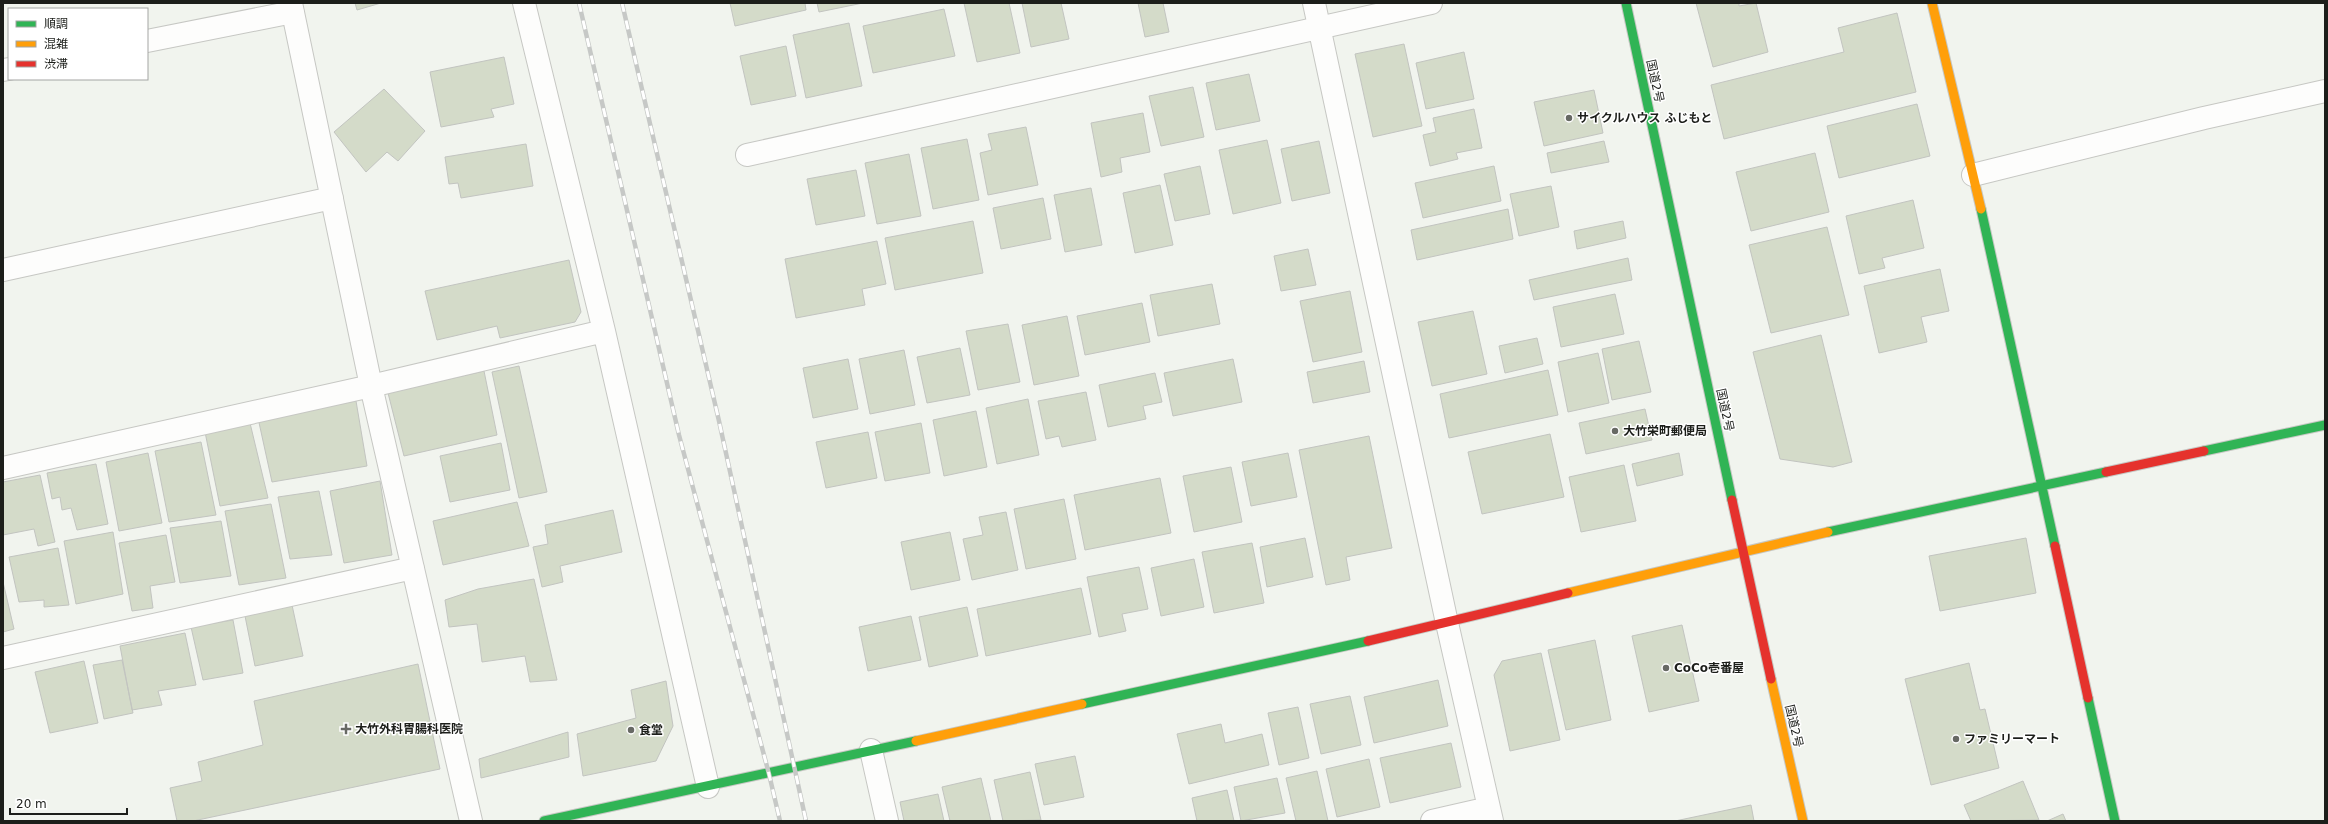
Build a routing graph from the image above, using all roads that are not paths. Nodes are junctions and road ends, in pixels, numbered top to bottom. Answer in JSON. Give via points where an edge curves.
{"nodes":[{"id":1,"x":524,"y":3,"type":"edge"},
{"id":2,"x":1314,"y":3,"type":"edge"},
{"id":3,"x":1431,"y":3,"type":"edge"},
{"id":4,"x":1626,"y":3,"type":"edge"},
{"id":5,"x":1932,"y":3,"type":"edge"},
{"id":6,"x":292,"y":7,"type":"edge"},
{"id":7,"x":1320,"y":29,"type":"junction"},
{"id":8,"x":148,"y":41,"type":"edge"},
{"id":9,"x":2325,"y":91,"type":"edge"},
{"id":10,"x":748,"y":155,"type":"dead end"},
{"id":11,"x":1973,"y":175,"type":"junction"},
{"id":12,"x":332,"y":198,"type":"junction"},
{"id":13,"x":3,"y":270,"type":"edge"},
{"id":14,"x":604,"y":331,"type":"junction"},
{"id":15,"x":371,"y":386,"type":"junction"},
{"id":16,"x":2325,"y":425,"type":"edge"},
{"id":17,"x":3,"y":468,"type":"edge"},
{"id":18,"x":2041,"y":486,"type":"junction"},
{"id":19,"x":1743,"y":551,"type":"junction"},
{"id":20,"x":413,"y":568,"type":"junction"},
{"id":21,"x":1447,"y":624,"type":"junction"},
{"id":22,"x":3,"y":658,"type":"edge"},
{"id":23,"x":871,"y":750,"type":"junction"},
{"id":24,"x":708,"y":787,"type":"junction"},
{"id":25,"x":1491,"y":814,"type":"edge"},
{"id":26,"x":471,"y":821,"type":"edge"},
{"id":27,"x":544,"y":821,"type":"edge"},
{"id":28,"x":888,"y":821,"type":"edge"},
{"id":29,"x":1432,"y":821,"type":"edge"},
{"id":30,"x":1803,"y":821,"type":"edge"},
{"id":31,"x":2115,"y":821,"type":"edge"}],
"edges":[{"from":1,"to":14,"type":"street"},
{"from":2,"to":7,"type":"street"},
{"from":3,"to":7,"type":"street"},
{"from":4,"to":19,"type":"main road","name":"国道2号"},
{"from":5,"to":11,"type":"main road"},
{"from":6,"to":8,"type":"street"},
{"from":6,"to":12,"type":"street"},
{"from":7,"to":10,"type":"street"},
{"from":7,"to":21,"type":"street"},
{"from":9,"to":11,"type":"street"},
{"from":11,"to":18,"type":"main road"},
{"from":12,"to":13,"type":"street"},
{"from":12,"to":15,"type":"street"},
{"from":14,"to":15,"type":"street"},
{"from":14,"to":24,"type":"street"},
{"from":15,"to":17,"type":"street"},
{"from":15,"to":20,"type":"street"},
{"from":16,"to":18,"type":"main road"},
{"from":18,"to":19,"type":"main road"},
{"from":18,"to":31,"type":"main road"},
{"from":19,"to":21,"type":"main road"},
{"from":19,"to":30,"type":"main road","name":"国道2号"},
{"from":20,"to":22,"type":"street"},
{"from":20,"to":26,"type":"street"},
{"from":21,"to":23,"type":"main road"},
{"from":21,"to":25,"type":"street"},
{"from":23,"to":24,"type":"main road"},
{"from":23,"to":28,"type":"street"},
{"from":24,"to":27,"type":"main road"},
{"from":25,"to":29,"type":"street"}]}
